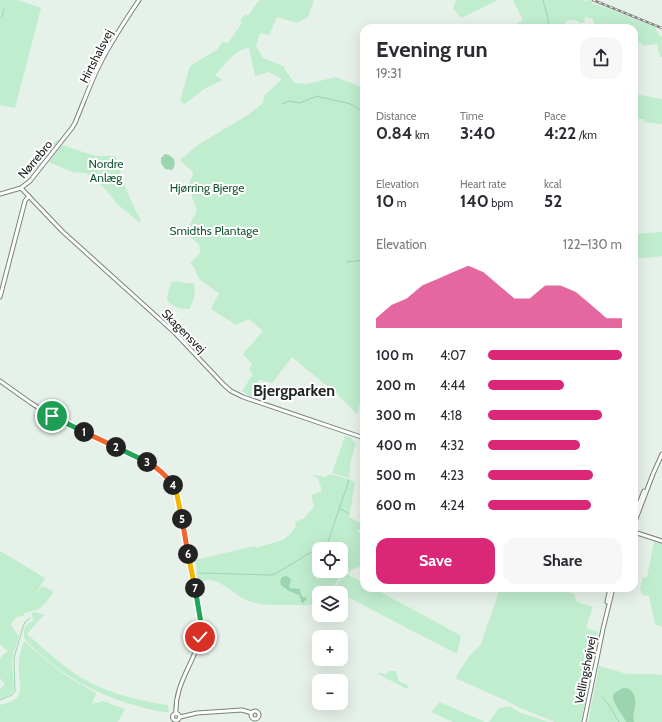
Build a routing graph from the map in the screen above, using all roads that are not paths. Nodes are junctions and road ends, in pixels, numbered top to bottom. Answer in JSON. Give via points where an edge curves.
{"nodes":[{"id":1,"x":139,"y":0,"type":"edge"},
{"id":2,"x":75,"y":123,"type":"joint"},
{"id":3,"x":21,"y":188,"type":"junction"},
{"id":4,"x":0,"y":194,"type":"edge"},
{"id":5,"x":29,"y":196,"type":"junction"},
{"id":6,"x":0,"y":297,"type":"edge"},
{"id":7,"x":0,"y":381,"type":"edge"},
{"id":8,"x":360,"y":437,"type":"edge"},
{"id":9,"x":662,"y":454,"type":"edge"},
{"id":10,"x":653,"y":474,"type":"junction"},
{"id":11,"x":638,"y":506,"type":"edge"},
{"id":12,"x":638,"y":513,"type":"edge"},
{"id":13,"x":638,"y":533,"type":"edge"},
{"id":14,"x":662,"y":541,"type":"edge"},
{"id":15,"x":611,"y":592,"type":"edge"},
{"id":16,"x":252,"y":713,"type":"junction"},
{"id":17,"x":176,"y":714,"type":"junction"},
{"id":18,"x":180,"y":717,"type":"junction"},
{"id":19,"x":254,"y":720,"type":"edge"},
{"id":20,"x":177,"y":722,"type":"edge"},
{"id":21,"x":584,"y":722,"type":"edge"}],
"edges":[{"from":1,"to":2,"type":"street","name":"Hirtshalsvej","via":[[101,61]]},
{"from":2,"to":3,"type":"street","name":"Nørrebro","via":[[36,174]]},
{"from":3,"to":4,"type":"street","name":"Nørrebro"},
{"from":3,"to":5,"type":"street","name":"Skagensvej"},
{"from":5,"to":6,"type":"street","via":[[24,201]]},
{"from":5,"to":8,"type":"street","name":"Skagensvej","via":[[76,244],[175,333],[231,391]]},
{"from":7,"to":17,"type":"street","via":[[52,416],[154,466],[166,476],[174,488],[201,624],[196,650],[177,694]]},
{"from":9,"to":10,"type":"street"},
{"from":10,"to":11,"type":"street"},
{"from":10,"to":12,"type":"street"},
{"from":13,"to":14,"type":"street"},
{"from":15,"to":21,"type":"street","name":"Vellingshøjvej"},
{"from":16,"to":18,"type":"street","via":[[242,710],[197,713]]},
{"from":16,"to":19,"type":"street"},
{"from":16,"to":19,"type":"street","via":[[259,713]]},
{"from":17,"to":18,"type":"street"},
{"from":17,"to":20,"type":"street","via":[[173,718]]},
{"from":18,"to":20,"type":"street"}]}
